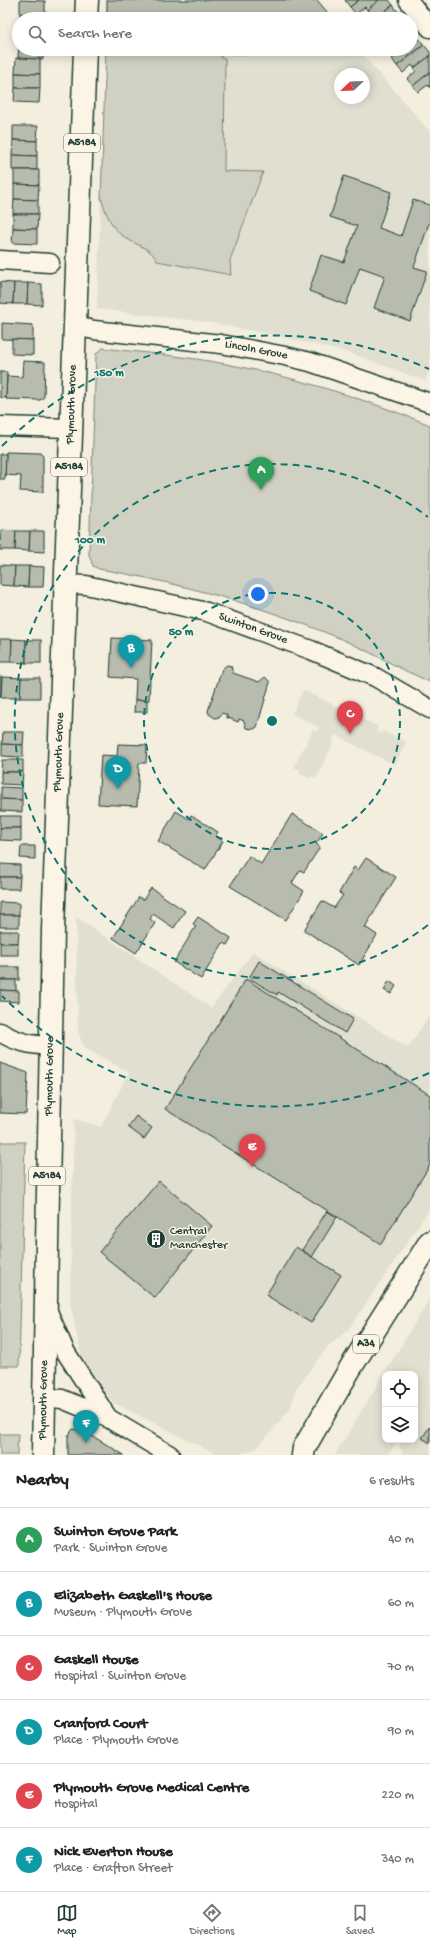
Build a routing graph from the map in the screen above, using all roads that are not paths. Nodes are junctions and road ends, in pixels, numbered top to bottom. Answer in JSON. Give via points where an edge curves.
{"nodes":[{"id":1,"x":87,"y":0,"type":"edge"},
{"id":2,"x":408,"y":0,"type":"edge"},
{"id":3,"x":86,"y":12,"type":"edge"},
{"id":4,"x":417,"y":12,"type":"edge"},
{"id":5,"x":418,"y":13,"type":"edge"},
{"id":6,"x":430,"y":28,"type":"edge"},
{"id":7,"x":85,"y":56,"type":"edge"},
{"id":8,"x":0,"y":260,"type":"edge"},
{"id":9,"x":50,"y":263,"type":"dead end"},
{"id":10,"x":76,"y":326,"type":"junction"},
{"id":11,"x":430,"y":403,"type":"edge"},
{"id":12,"x":0,"y":426,"type":"edge"},
{"id":13,"x":70,"y":428,"type":"junction"},
{"id":14,"x":65,"y":584,"type":"junction"},
{"id":15,"x":430,"y":709,"type":"edge"},
{"id":16,"x":0,"y":1032,"type":"edge"},
{"id":17,"x":50,"y":1046,"type":"junction"},
{"id":18,"x":430,"y":1242,"type":"edge"},
{"id":19,"x":46,"y":1307,"type":"junction"},
{"id":20,"x":43,"y":1397,"type":"junction"},
{"id":21,"x":108,"y":1418,"type":"junction"},
{"id":22,"x":301,"y":1453,"type":"edge"},
{"id":23,"x":43,"y":1455,"type":"edge"},
{"id":24,"x":170,"y":1455,"type":"edge"}],
"edges":[{"from":1,"to":3,"type":"main road"},
{"from":2,"to":4,"type":"street"},
{"from":5,"to":6,"type":"street"},
{"from":7,"to":10,"type":"main road","name":"Plymouth Grove","number":"A5184"},
{"from":8,"to":9,"type":"street"},
{"from":10,"to":11,"type":"street","name":"Lincoln Grove","via":[[221,344],[285,356],[310,362]]},
{"from":10,"to":13,"type":"main road","name":"Plymouth Grove","number":"A5184"},
{"from":12,"to":13,"type":"street"},
{"from":13,"to":14,"type":"main road","name":"Plymouth Grove","number":"A5184"},
{"from":14,"to":15,"type":"street","name":"Swinton Grove","via":[[86,585],[207,612],[311,650],[375,678]]},
{"from":14,"to":17,"type":"main road","name":"Plymouth Grove","number":"A5184"},
{"from":16,"to":17,"type":"street","via":[[12,1040]]},
{"from":17,"to":19,"type":"main road","name":"Plymouth Grove","number":"A5184"},
{"from":18,"to":22,"type":"main road","number":"A34"},
{"from":19,"to":20,"type":"main road","name":"Plymouth Grove","number":"A5184"},
{"from":19,"to":21,"type":"street","via":[[65,1351]]},
{"from":20,"to":21,"type":"street","via":[[62,1399]]},
{"from":20,"to":23,"type":"main road","name":"Plymouth Grove","number":"A5184"},
{"from":21,"to":24,"type":"street"}]}
